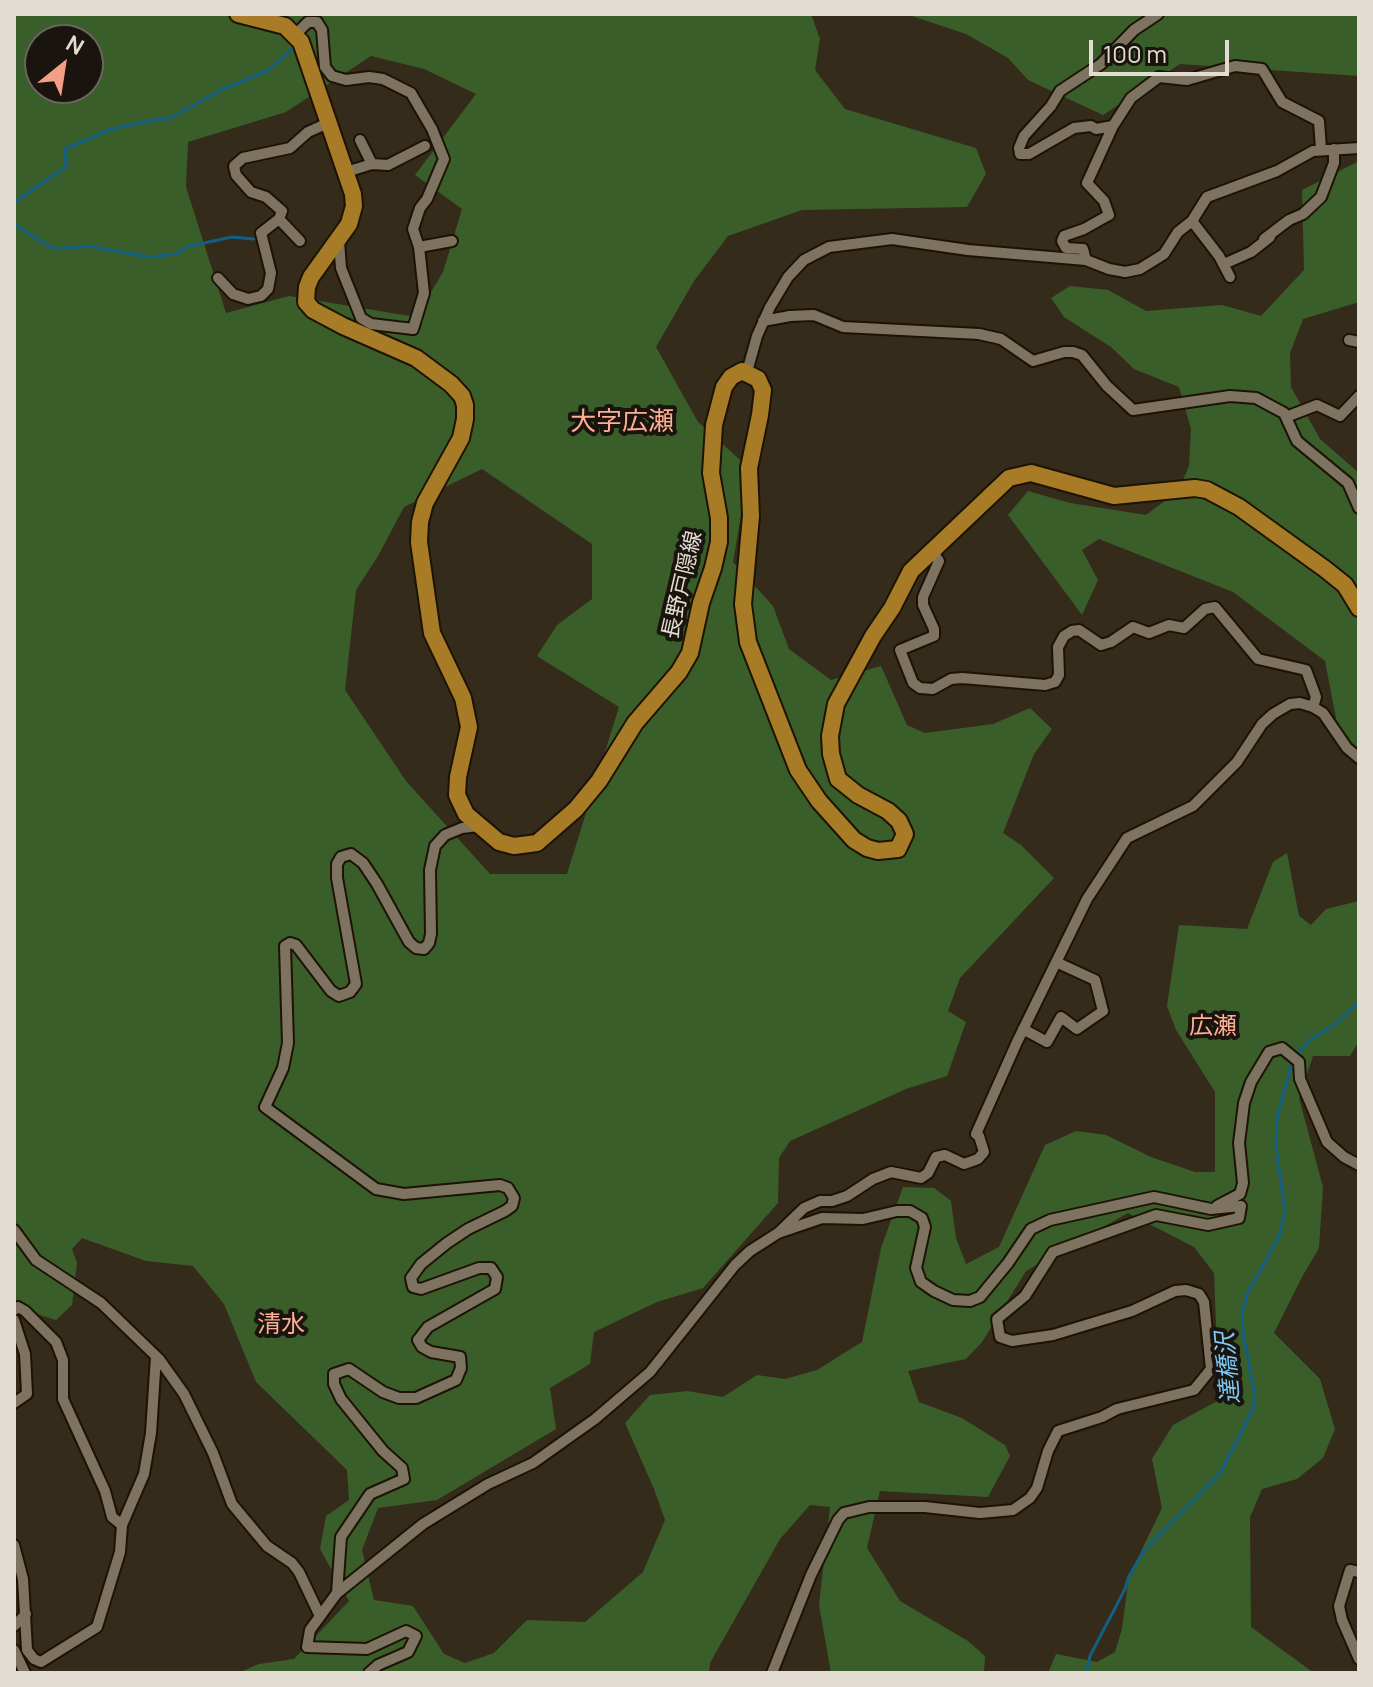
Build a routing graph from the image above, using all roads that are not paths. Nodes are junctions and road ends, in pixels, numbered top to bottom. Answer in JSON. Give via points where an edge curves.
{"nodes":[{"id":1,"x":238,"y":14,"type":"edge"},
{"id":2,"x":1158,"y":14,"type":"edge"},
{"id":3,"x":296,"y":34,"type":"junction"},
{"id":4,"x":328,"y":123,"type":"junction"},
{"id":5,"x":1113,"y":126,"type":"junction"},
{"id":6,"x":360,"y":140,"type":"dead end"},
{"id":7,"x":425,"y":146,"type":"dead end"},
{"id":8,"x":1359,"y":148,"type":"edge"},
{"id":9,"x":1321,"y":149,"type":"junction"},
{"id":10,"x":1334,"y":149,"type":"junction"},
{"id":11,"x":372,"y":164,"type":"junction"},
{"id":12,"x":346,"y":172,"type":"junction"},
{"id":13,"x":279,"y":219,"type":"junction"},
{"id":14,"x":1192,"y":221,"type":"junction"},
{"id":15,"x":1278,"y":235,"type":"dead end"},
{"id":16,"x":1264,"y":239,"type":"junction"},
{"id":17,"x":300,"y":241,"type":"dead end"},
{"id":18,"x":339,"y":241,"type":"junction"},
{"id":19,"x":452,"y":241,"type":"dead end"},
{"id":20,"x":419,"y":247,"type":"junction"},
{"id":21,"x":1086,"y":260,"type":"junction"},
{"id":22,"x":1224,"y":264,"type":"junction"},
{"id":23,"x":1230,"y":277,"type":"dead end"},
{"id":24,"x":218,"y":278,"type":"dead end"},
{"id":25,"x":763,"y":321,"type":"junction"},
{"id":26,"x":747,"y":372,"type":"junction"},
{"id":27,"x":1359,"y":396,"type":"edge"},
{"id":28,"x":1286,"y":417,"type":"junction"},
{"id":29,"x":1359,"y":508,"type":"edge"},
{"id":30,"x":931,"y":549,"type":"junction"},
{"id":31,"x":1359,"y":608,"type":"edge"},
{"id":32,"x":1313,"y":707,"type":"junction"},
{"id":33,"x":1359,"y":758,"type":"edge"},
{"id":34,"x":479,"y":826,"type":"junction"},
{"id":35,"x":1056,"y":962,"type":"junction"},
{"id":36,"x":1023,"y":1029,"type":"junction"},
{"id":37,"x":1359,"y":1165,"type":"edge"},
{"id":38,"x":1211,"y":1209,"type":"junction"},
{"id":39,"x":14,"y":1230,"type":"edge"},
{"id":40,"x":778,"y":1233,"type":"junction"},
{"id":41,"x":14,"y":1310,"type":"edge"},
{"id":42,"x":14,"y":1320,"type":"edge"},
{"id":43,"x":156,"y":1356,"type":"junction"},
{"id":44,"x":14,"y":1403,"type":"edge"},
{"id":45,"x":122,"y":1525,"type":"junction"},
{"id":46,"x":14,"y":1545,"type":"edge"},
{"id":47,"x":1359,"y":1572,"type":"edge"},
{"id":48,"x":335,"y":1595,"type":"junction"},
{"id":49,"x":26,"y":1614,"type":"junction"},
{"id":50,"x":319,"y":1614,"type":"junction"},
{"id":51,"x":14,"y":1626,"type":"edge"},
{"id":52,"x":14,"y":1650,"type":"edge"},
{"id":53,"x":1359,"y":1659,"type":"edge"},
{"id":54,"x":25,"y":1673,"type":"edge"},
{"id":55,"x":369,"y":1673,"type":"edge"},
{"id":56,"x":772,"y":1673,"type":"edge"}],
"edges":[{"from":1,"to":3,"type":"main road"},
{"from":2,"to":5,"type":"street","via":[[1101,64],[1060,91],[1024,136],[1020,154],[1074,128]]},
{"from":3,"to":4,"type":"main road","name":"長野戸隠線"},
{"from":3,"to":20,"type":"street","via":[[308,22],[317,22],[325,67],[332,76],[383,79],[411,93],[432,129],[444,159],[413,229]]},
{"from":4,"to":12,"type":"main road","name":"長野戸隠線"},
{"from":4,"to":13,"type":"street","via":[[290,148],[243,158],[234,166],[251,192],[282,211]]},
{"from":5,"to":9,"type":"street","via":[[1131,98],[1159,77],[1187,80],[1235,66],[1262,69],[1282,102],[1319,121]]},
{"from":5,"to":21,"type":"street","via":[[1087,183],[1109,215],[1062,241],[1066,248],[1086,251]]},
{"from":6,"to":11,"type":"street"},
{"from":7,"to":11,"type":"street","via":[[388,165]]},
{"from":8,"to":10,"type":"street"},
{"from":9,"to":10,"type":"street"},
{"from":9,"to":14,"type":"street","via":[[1207,197]]},
{"from":10,"to":16,"type":"street","via":[[1321,197]]},
{"from":11,"to":12,"type":"street"},
{"from":12,"to":18,"type":"main road","name":"長野戸隠線","via":[[354,206]]},
{"from":13,"to":17,"type":"street"},
{"from":13,"to":24,"type":"street","via":[[261,233],[271,273],[261,296],[233,294]]},
{"from":14,"to":21,"type":"street","via":[[1164,254],[1140,269],[1125,272]]},
{"from":14,"to":22,"type":"street"},
{"from":15,"to":16,"type":"street"},
{"from":16,"to":22,"type":"street","via":[[1251,252]]},
{"from":18,"to":20,"type":"street","via":[[341,268],[361,318],[413,329],[424,293]]},
{"from":18,"to":34,"type":"main road","name":"長野戸隠線","via":[[309,281],[309,306],[416,358],[451,384],[465,405],[461,438],[425,503],[419,542],[432,633],[469,722],[457,795]]},
{"from":19,"to":20,"type":"street"},
{"from":21,"to":25,"type":"street","via":[[892,239],[829,247],[804,260],[788,277]]},
{"from":22,"to":23,"type":"street"},
{"from":25,"to":26,"type":"street"},
{"from":25,"to":28,"type":"street","via":[[814,315],[843,327],[979,334],[1001,339],[1033,361],[1064,352],[1082,355],[1133,410],[1230,396],[1256,398]]},
{"from":26,"to":30,"type":"main road","via":[[763,390],[749,468],[751,525],[743,604],[748,642],[798,770],[854,840],[878,851],[898,849],[905,834],[888,811],[838,779],[831,754],[832,717],[855,666],[911,571]]},
{"from":26,"to":34,"type":"main road","name":"長野戸隠線","via":[[727,381],[716,413],[711,473],[719,542],[685,662],[635,723],[587,796],[549,834],[537,843],[514,846]]},
{"from":27,"to":28,"type":"street","via":[[1340,416],[1317,405]]},
{"from":28,"to":29,"type":"street","via":[[1297,441],[1348,483]]},
{"from":30,"to":31,"type":"main road","via":[[1009,478],[1021,475],[1031,473],[1114,496],[1195,488],[1239,507],[1325,569],[1345,585]]},
{"from":30,"to":32,"type":"street","via":[[939,561],[923,605],[934,636],[900,650],[920,688],[962,678],[1045,685],[1059,675],[1058,647],[1072,631],[1101,645],[1133,627],[1149,633],[1169,625],[1184,628],[1215,607],[1258,659],[1306,670],[1316,697]]},
{"from":32,"to":33,"type":"street"},
{"from":32,"to":35,"type":"street","via":[[1290,704],[1273,714],[1237,762],[1193,806],[1127,838],[1087,899]]},
{"from":34,"to":48,"type":"street","via":[[445,835],[435,846],[431,934],[424,949],[409,942],[377,884],[351,854],[341,857],[337,878],[356,984],[339,996],[296,945],[285,946],[288,1043],[265,1107],[376,1189],[404,1194],[500,1185],[514,1198],[505,1211],[447,1243],[411,1278],[413,1287],[421,1289],[479,1268],[491,1268],[497,1277],[495,1289],[423,1330],[418,1340],[431,1352],[460,1357],[456,1380],[416,1398],[399,1398],[349,1369],[334,1374],[341,1399],[402,1468],[404,1479],[370,1494],[341,1537]]},
{"from":35,"to":36,"type":"street"},
{"from":35,"to":36,"type":"street","via":[[1095,980],[1103,1011],[1077,1029],[1061,1017],[1047,1042]]},
{"from":36,"to":40,"type":"street","via":[[976,1134],[984,1152],[978,1159],[964,1164],[945,1155],[936,1157],[921,1178],[891,1172],[847,1196],[804,1208]]},
{"from":37,"to":38,"type":"street","via":[[1327,1142],[1300,1079],[1299,1062],[1282,1048],[1269,1052],[1258,1067],[1244,1103],[1240,1194]]},
{"from":38,"to":40,"type":"street","via":[[1154,1197],[1050,1220],[1031,1229],[980,1297],[970,1301],[953,1300],[921,1282],[916,1268],[925,1227],[910,1211],[863,1219],[822,1218]]},
{"from":38,"to":56,"type":"street","via":[[1241,1206],[1239,1218],[1208,1225],[1156,1215],[1053,1252],[1025,1296],[997,1319],[1000,1337],[1012,1341],[1053,1335],[1132,1311],[1175,1291],[1199,1294],[1211,1369],[1194,1390],[1062,1428],[1051,1441],[1037,1488],[1013,1510],[869,1507],[844,1513],[811,1575]]},
{"from":39,"to":43,"type":"street","via":[[36,1260],[101,1303]]},
{"from":40,"to":48,"type":"street","via":[[735,1265],[650,1372],[595,1419],[533,1463],[423,1524]]},
{"from":41,"to":45,"type":"street","via":[[25,1311],[56,1342],[63,1360],[63,1399],[112,1517]]},
{"from":42,"to":44,"type":"street","via":[[25,1354],[27,1394]]},
{"from":43,"to":45,"type":"street","via":[[149,1451]]},
{"from":43,"to":50,"type":"street","via":[[184,1394],[232,1504],[267,1546],[292,1563]]},
{"from":45,"to":49,"type":"street","via":[[120,1552],[97,1627],[41,1662],[27,1650]]},
{"from":46,"to":49,"type":"street"},
{"from":47,"to":53,"type":"street","via":[[1350,1570],[1339,1606]]},
{"from":48,"to":50,"type":"street"},
{"from":49,"to":51,"type":"street"},
{"from":50,"to":55,"type":"street","via":[[307,1647],[367,1649],[406,1631],[416,1636],[408,1652]]},
{"from":52,"to":54,"type":"street"}]}
